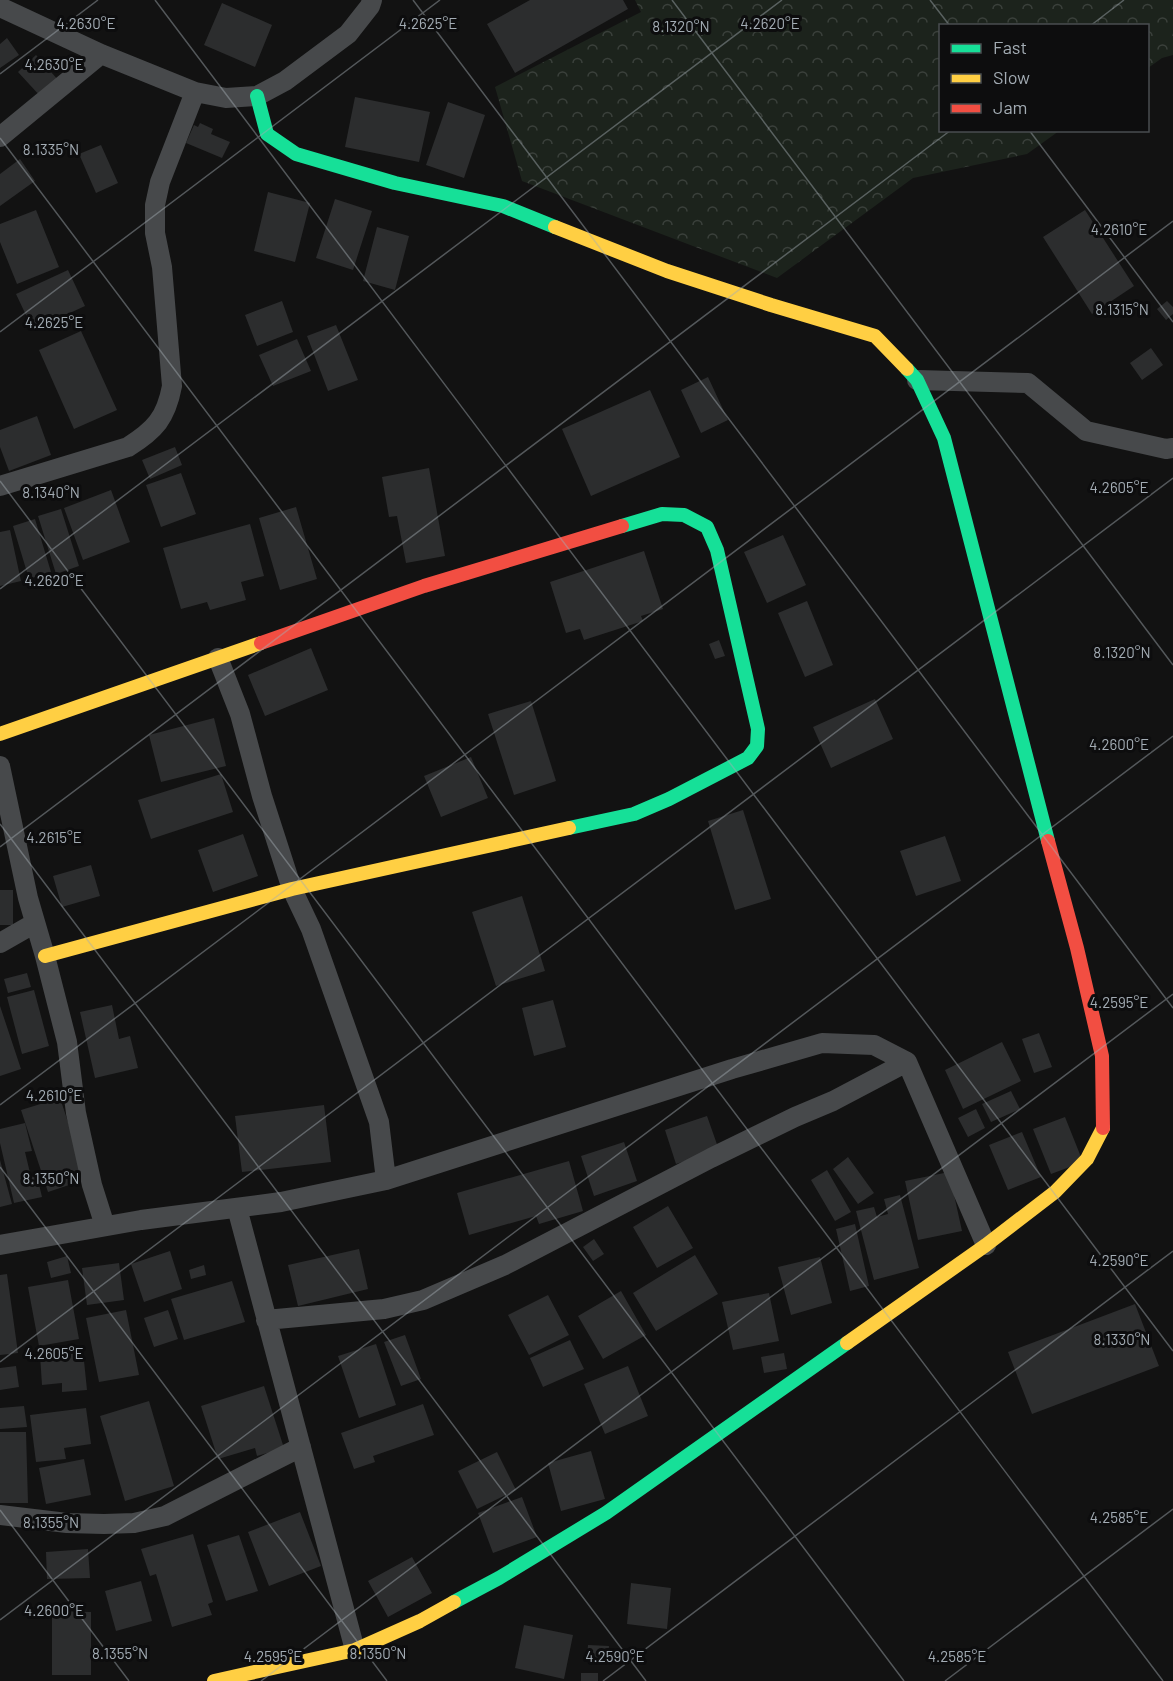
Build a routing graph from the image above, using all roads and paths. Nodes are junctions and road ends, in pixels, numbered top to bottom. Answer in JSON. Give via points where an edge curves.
{"nodes":[{"id":1,"x":372,"y":0,"type":"edge"},
{"id":2,"x":0,"y":7,"type":"edge"},
{"id":3,"x":101,"y":54,"type":"junction"},
{"id":4,"x":195,"y":92,"type":"junction"},
{"id":5,"x":257,"y":96,"type":"junction"},
{"id":6,"x":0,"y":137,"type":"edge"},
{"id":7,"x":917,"y":380,"type":"junction"},
{"id":8,"x":1173,"y":448,"type":"edge"},
{"id":9,"x":0,"y":486,"type":"edge"},
{"id":10,"x":218,"y":658,"type":"junction"},
{"id":11,"x":0,"y":734,"type":"edge"},
{"id":12,"x":0,"y":766,"type":"edge"},
{"id":13,"x":292,"y":889,"type":"junction"},
{"id":14,"x":35,"y":923,"type":"junction"},
{"id":15,"x":0,"y":943,"type":"edge"},
{"id":16,"x":45,"y":957,"type":"junction"},
{"id":17,"x":907,"y":1062,"type":"junction"},
{"id":18,"x":386,"y":1180,"type":"junction"},
{"id":19,"x":237,"y":1208,"type":"junction"},
{"id":20,"x":105,"y":1226,"type":"junction"},
{"id":21,"x":0,"y":1245,"type":"edge"},
{"id":22,"x":986,"y":1245,"type":"junction"},
{"id":23,"x":266,"y":1320,"type":"junction"},
{"id":24,"x":301,"y":1447,"type":"junction"},
{"id":25,"x":0,"y":1515,"type":"edge"},
{"id":26,"x":355,"y":1650,"type":"junction"},
{"id":27,"x":214,"y":1681,"type":"edge"}],
"edges":[{"from":1,"to":5,"type":"street","via":[[348,34],[285,81]]},
{"from":2,"to":3,"type":"street"},
{"from":3,"to":4,"type":"street"},
{"from":3,"to":6,"type":"street"},
{"from":4,"to":5,"type":"street","via":[[226,98]]},
{"from":4,"to":9,"type":"street","via":[[155,205],[172,386],[168,405],[146,436],[128,447]]},
{"from":5,"to":7,"type":"street","via":[[267,134],[296,154],[395,183],[503,206],[668,271],[875,336]]},
{"from":7,"to":8,"type":"street","via":[[1028,383],[1086,431]]},
{"from":7,"to":22,"type":"street","via":[[944,438],[1102,1056],[1104,1127],[1087,1159],[1055,1192]]},
{"from":10,"to":11,"type":"street"},
{"from":10,"to":13,"type":"street","via":[[240,714]]},
{"from":10,"to":13,"type":"street","via":[[424,586],[662,514],[684,515],[707,527],[717,550],[758,729],[757,746],[748,758],[634,814]]},
{"from":12,"to":14,"type":"street"},
{"from":13,"to":16,"type":"street"},
{"from":13,"to":18,"type":"street","via":[[379,1122]]},
{"from":14,"to":15,"type":"street"},
{"from":14,"to":16,"type":"street"},
{"from":16,"to":20,"type":"street","via":[[67,1042],[76,1113],[92,1185]]},
{"from":17,"to":18,"type":"street","via":[[874,1045],[822,1043]]},
{"from":17,"to":22,"type":"street"},
{"from":17,"to":23,"type":"street","via":[[504,1265],[423,1300],[384,1309]]},
{"from":18,"to":19,"type":"street"},
{"from":19,"to":20,"type":"street"},
{"from":19,"to":23,"type":"street"},
{"from":20,"to":21,"type":"street"},
{"from":22,"to":26,"type":"street","via":[[606,1513],[499,1578],[420,1621]]},
{"from":23,"to":24,"type":"street"},
{"from":24,"to":25,"type":"street","via":[[165,1516],[104,1524]]},
{"from":24,"to":26,"type":"street"},
{"from":26,"to":27,"type":"street"}]}
